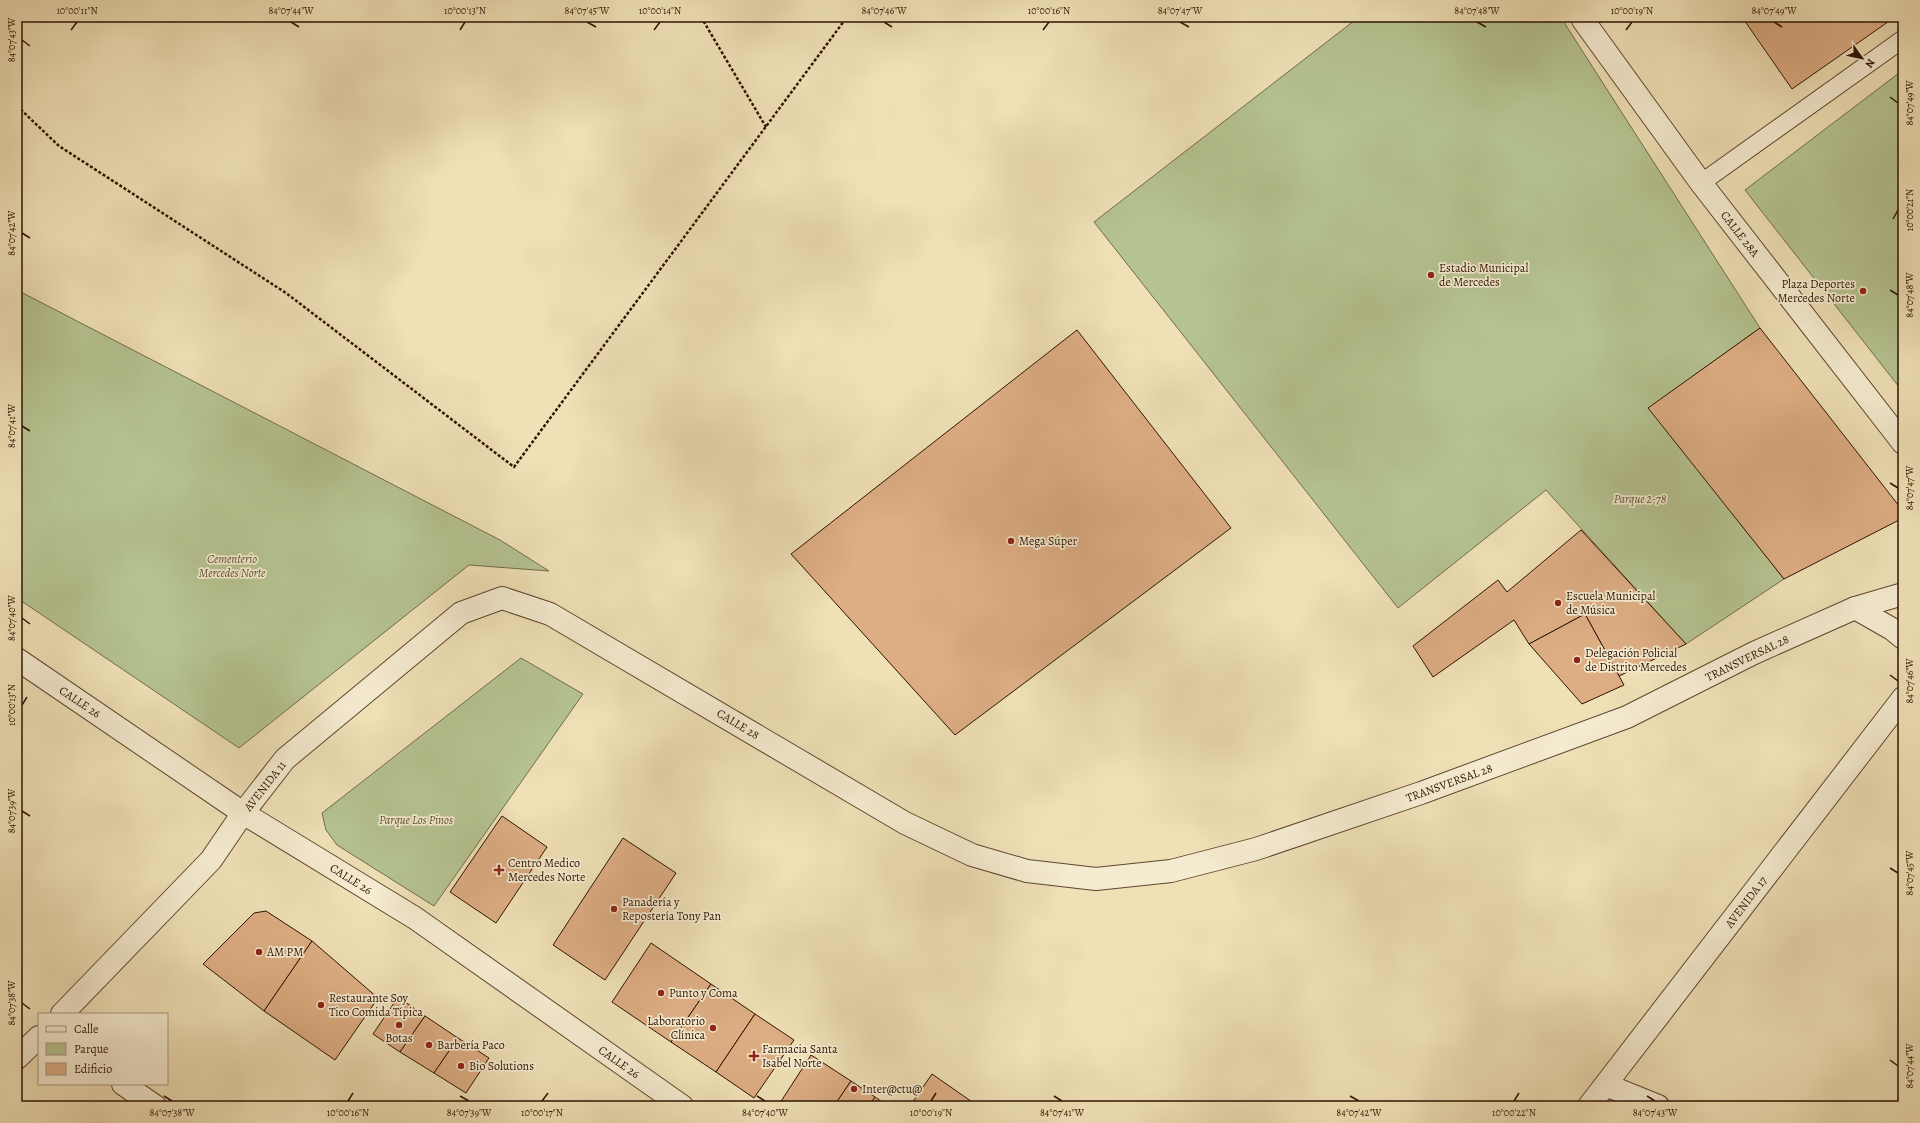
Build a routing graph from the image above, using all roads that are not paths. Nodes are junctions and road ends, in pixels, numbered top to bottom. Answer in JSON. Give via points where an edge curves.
{"nodes":[{"id":1,"x":1583,"y":20,"type":"dead end"},
{"id":2,"x":1903,"y":39,"type":"edge"},
{"id":3,"x":1701,"y":183,"type":"junction"},
{"id":4,"x":1903,"y":443,"type":"edge"},
{"id":5,"x":1903,"y":594,"type":"edge"},
{"id":6,"x":502,"y":598,"type":"joint"},
{"id":7,"x":1855,"y":608,"type":"junction"},
{"id":8,"x":1903,"y":638,"type":"edge"},
{"id":9,"x":17,"y":659,"type":"edge"},
{"id":10,"x":1903,"y":698,"type":"edge"},
{"id":11,"x":243,"y":813,"type":"junction"},
{"id":12,"x":972,"y":855,"type":"joint"},
{"id":13,"x":63,"y":1013,"type":"edge"},
{"id":14,"x":38,"y":1038,"type":"edge"},
{"id":15,"x":17,"y":1058,"type":"edge"},
{"id":16,"x":124,"y":1085,"type":"edge"},
{"id":17,"x":1606,"y":1085,"type":"junction"},
{"id":18,"x":155,"y":1106,"type":"edge"},
{"id":19,"x":682,"y":1106,"type":"edge"},
{"id":20,"x":1589,"y":1106,"type":"edge"},
{"id":21,"x":1658,"y":1106,"type":"edge"}],
"edges":[{"from":1,"to":3,"type":"street","name":"CALLE 28A"},
{"from":2,"to":3,"type":"lane"},
{"from":3,"to":4,"type":"street","name":"CALLE 28A"},
{"from":5,"to":7,"type":"street","name":"TRANSVERSAL 28"},
{"from":6,"to":11,"type":"street","name":"AVENIDA 11","via":[[461,613],[285,759]]},
{"from":6,"to":12,"type":"street","name":"CALLE 28","via":[[550,614],[904,823]]},
{"from":7,"to":8,"type":"street"},
{"from":7,"to":12,"type":"street","name":"TRANSVERSAL 28","via":[[1754,653],[1627,717],[1421,793],[1256,849],[1171,871],[1096,879],[1027,871]]},
{"from":9,"to":11,"type":"street","name":"CALLE 26"},
{"from":10,"to":17,"type":"street","name":"AVENIDA 17"},
{"from":11,"to":13,"type":"street","name":"AVENIDA 11","via":[[211,860]]},
{"from":11,"to":19,"type":"street","name":"CALLE 26","via":[[415,918]]},
{"from":14,"to":15,"type":"street"},
{"from":16,"to":18,"type":"street"},
{"from":17,"to":20,"type":"street","name":"AVENIDA 17"},
{"from":17,"to":21,"type":"street"}]}
